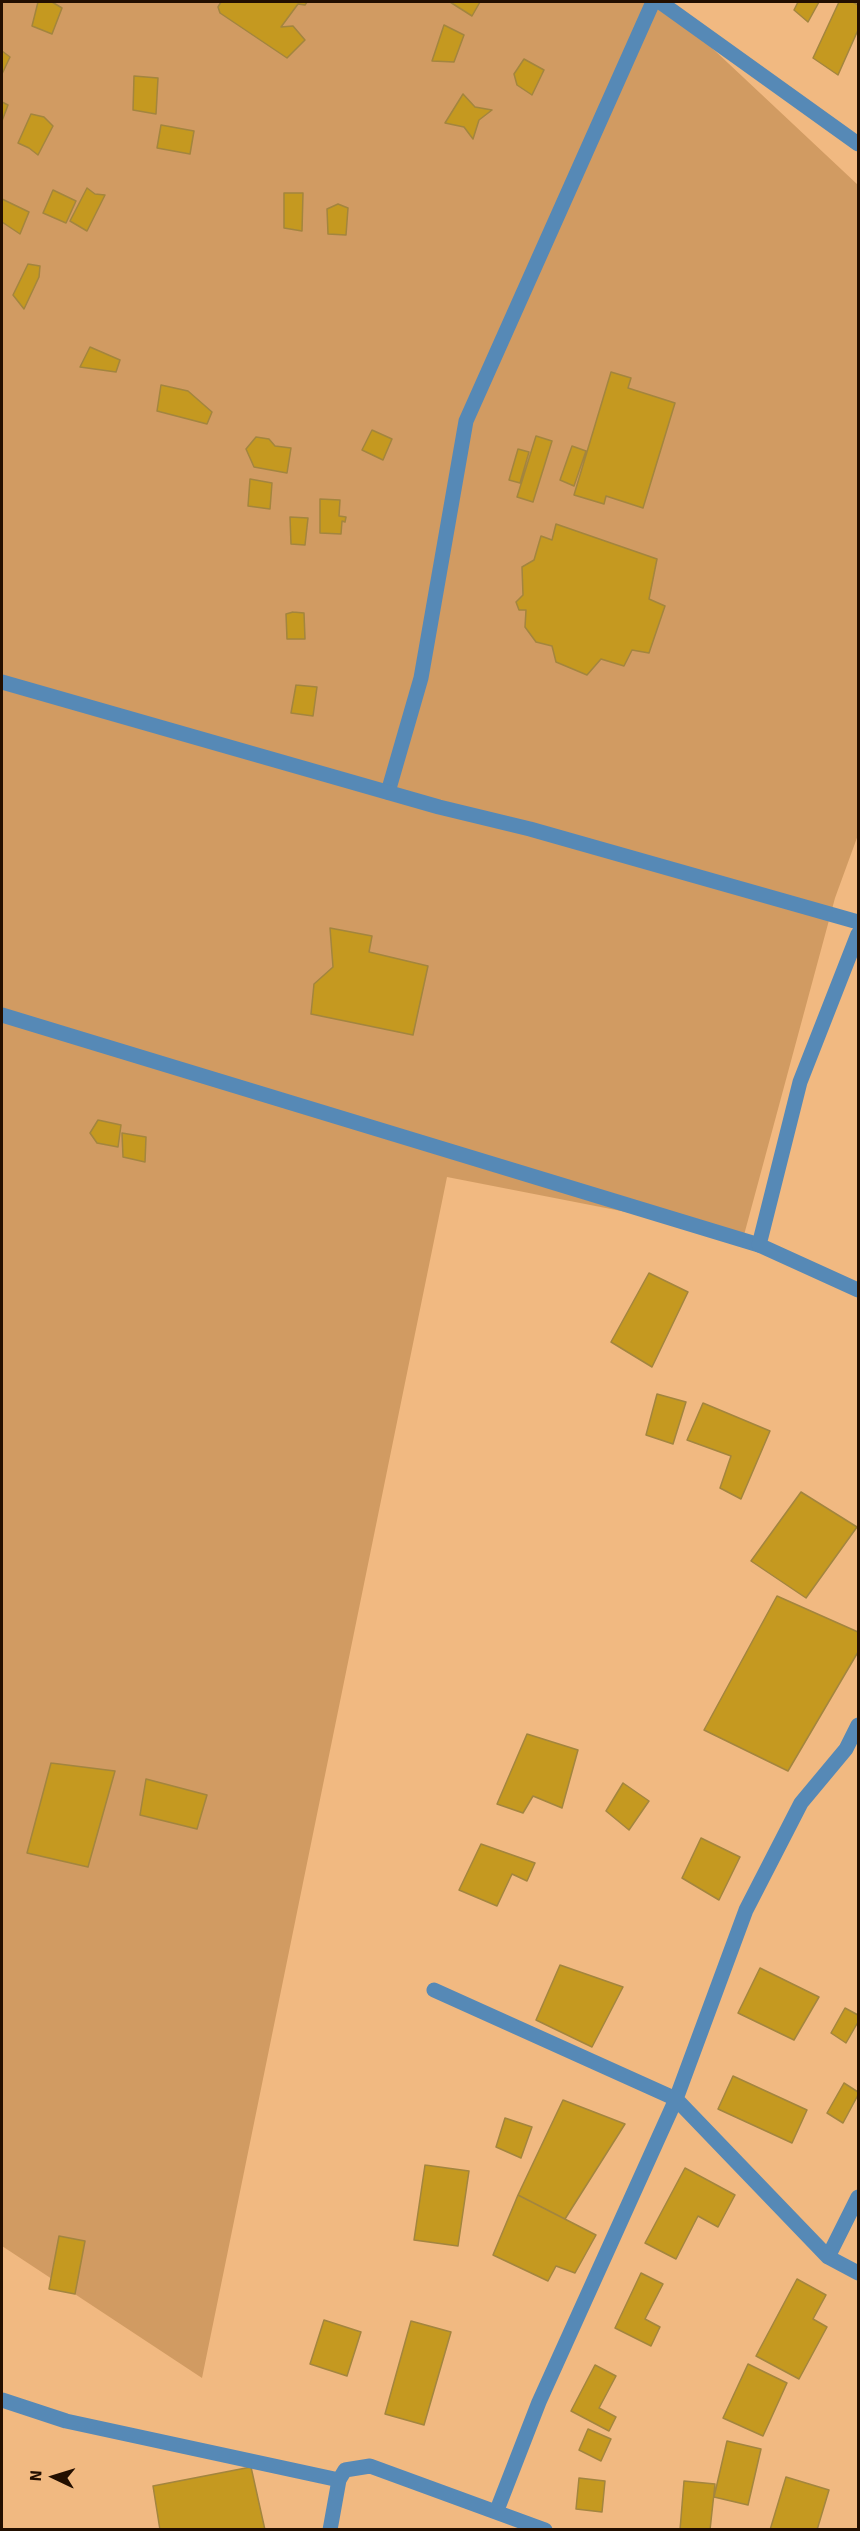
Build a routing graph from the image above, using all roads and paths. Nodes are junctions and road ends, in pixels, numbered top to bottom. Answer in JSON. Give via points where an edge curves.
{"nodes":[{"id":1,"x":653,"y":2,"type":"edge"},
{"id":2,"x":660,"y":2,"type":"edge"},
{"id":3,"x":858,"y":144,"type":"edge"},
{"id":4,"x":2,"y":682,"type":"edge"},
{"id":5,"x":388,"y":792,"type":"junction"},
{"id":6,"x":858,"y":922,"type":"edge"},
{"id":7,"x":858,"y":934,"type":"edge"},
{"id":8,"x":2,"y":1015,"type":"edge"},
{"id":9,"x":759,"y":1245,"type":"junction"},
{"id":10,"x":858,"y":1290,"type":"edge"},
{"id":11,"x":858,"y":1725,"type":"edge"},
{"id":12,"x":852,"y":1750,"type":"edge"},
{"id":13,"x":434,"y":1990,"type":"dead end"},
{"id":14,"x":676,"y":2099,"type":"junction"},
{"id":15,"x":858,"y":2197,"type":"edge"},
{"id":16,"x":828,"y":2257,"type":"junction"},
{"id":17,"x":858,"y":2273,"type":"edge"},
{"id":18,"x":2,"y":2400,"type":"edge"},
{"id":19,"x":339,"y":2480,"type":"junction"},
{"id":20,"x":497,"y":2510,"type":"junction"},
{"id":21,"x":330,"y":2529,"type":"edge"},
{"id":22,"x":545,"y":2529,"type":"edge"}],
"edges":[{"from":1,"to":5,"type":"street","via":[[466,421],[421,678]]},
{"from":2,"to":3,"type":"street"},
{"from":4,"to":5,"type":"street"},
{"from":5,"to":6,"type":"street"},
{"from":7,"to":9,"type":"street","via":[[800,1082]]},
{"from":8,"to":9,"type":"street"},
{"from":9,"to":10,"type":"street"},
{"from":11,"to":12,"type":"street"},
{"from":12,"to":14,"type":"street","via":[[801,1803],[746,1910]]},
{"from":13,"to":14,"type":"street"},
{"from":14,"to":16,"type":"street"},
{"from":14,"to":20,"type":"street","via":[[539,2402]]},
{"from":15,"to":16,"type":"street"},
{"from":16,"to":17,"type":"street"},
{"from":18,"to":19,"type":"street","via":[[66,2421]]},
{"from":19,"to":20,"type":"street","via":[[345,2470],[370,2466]]},
{"from":19,"to":21,"type":"street"},
{"from":20,"to":22,"type":"street"}]}
